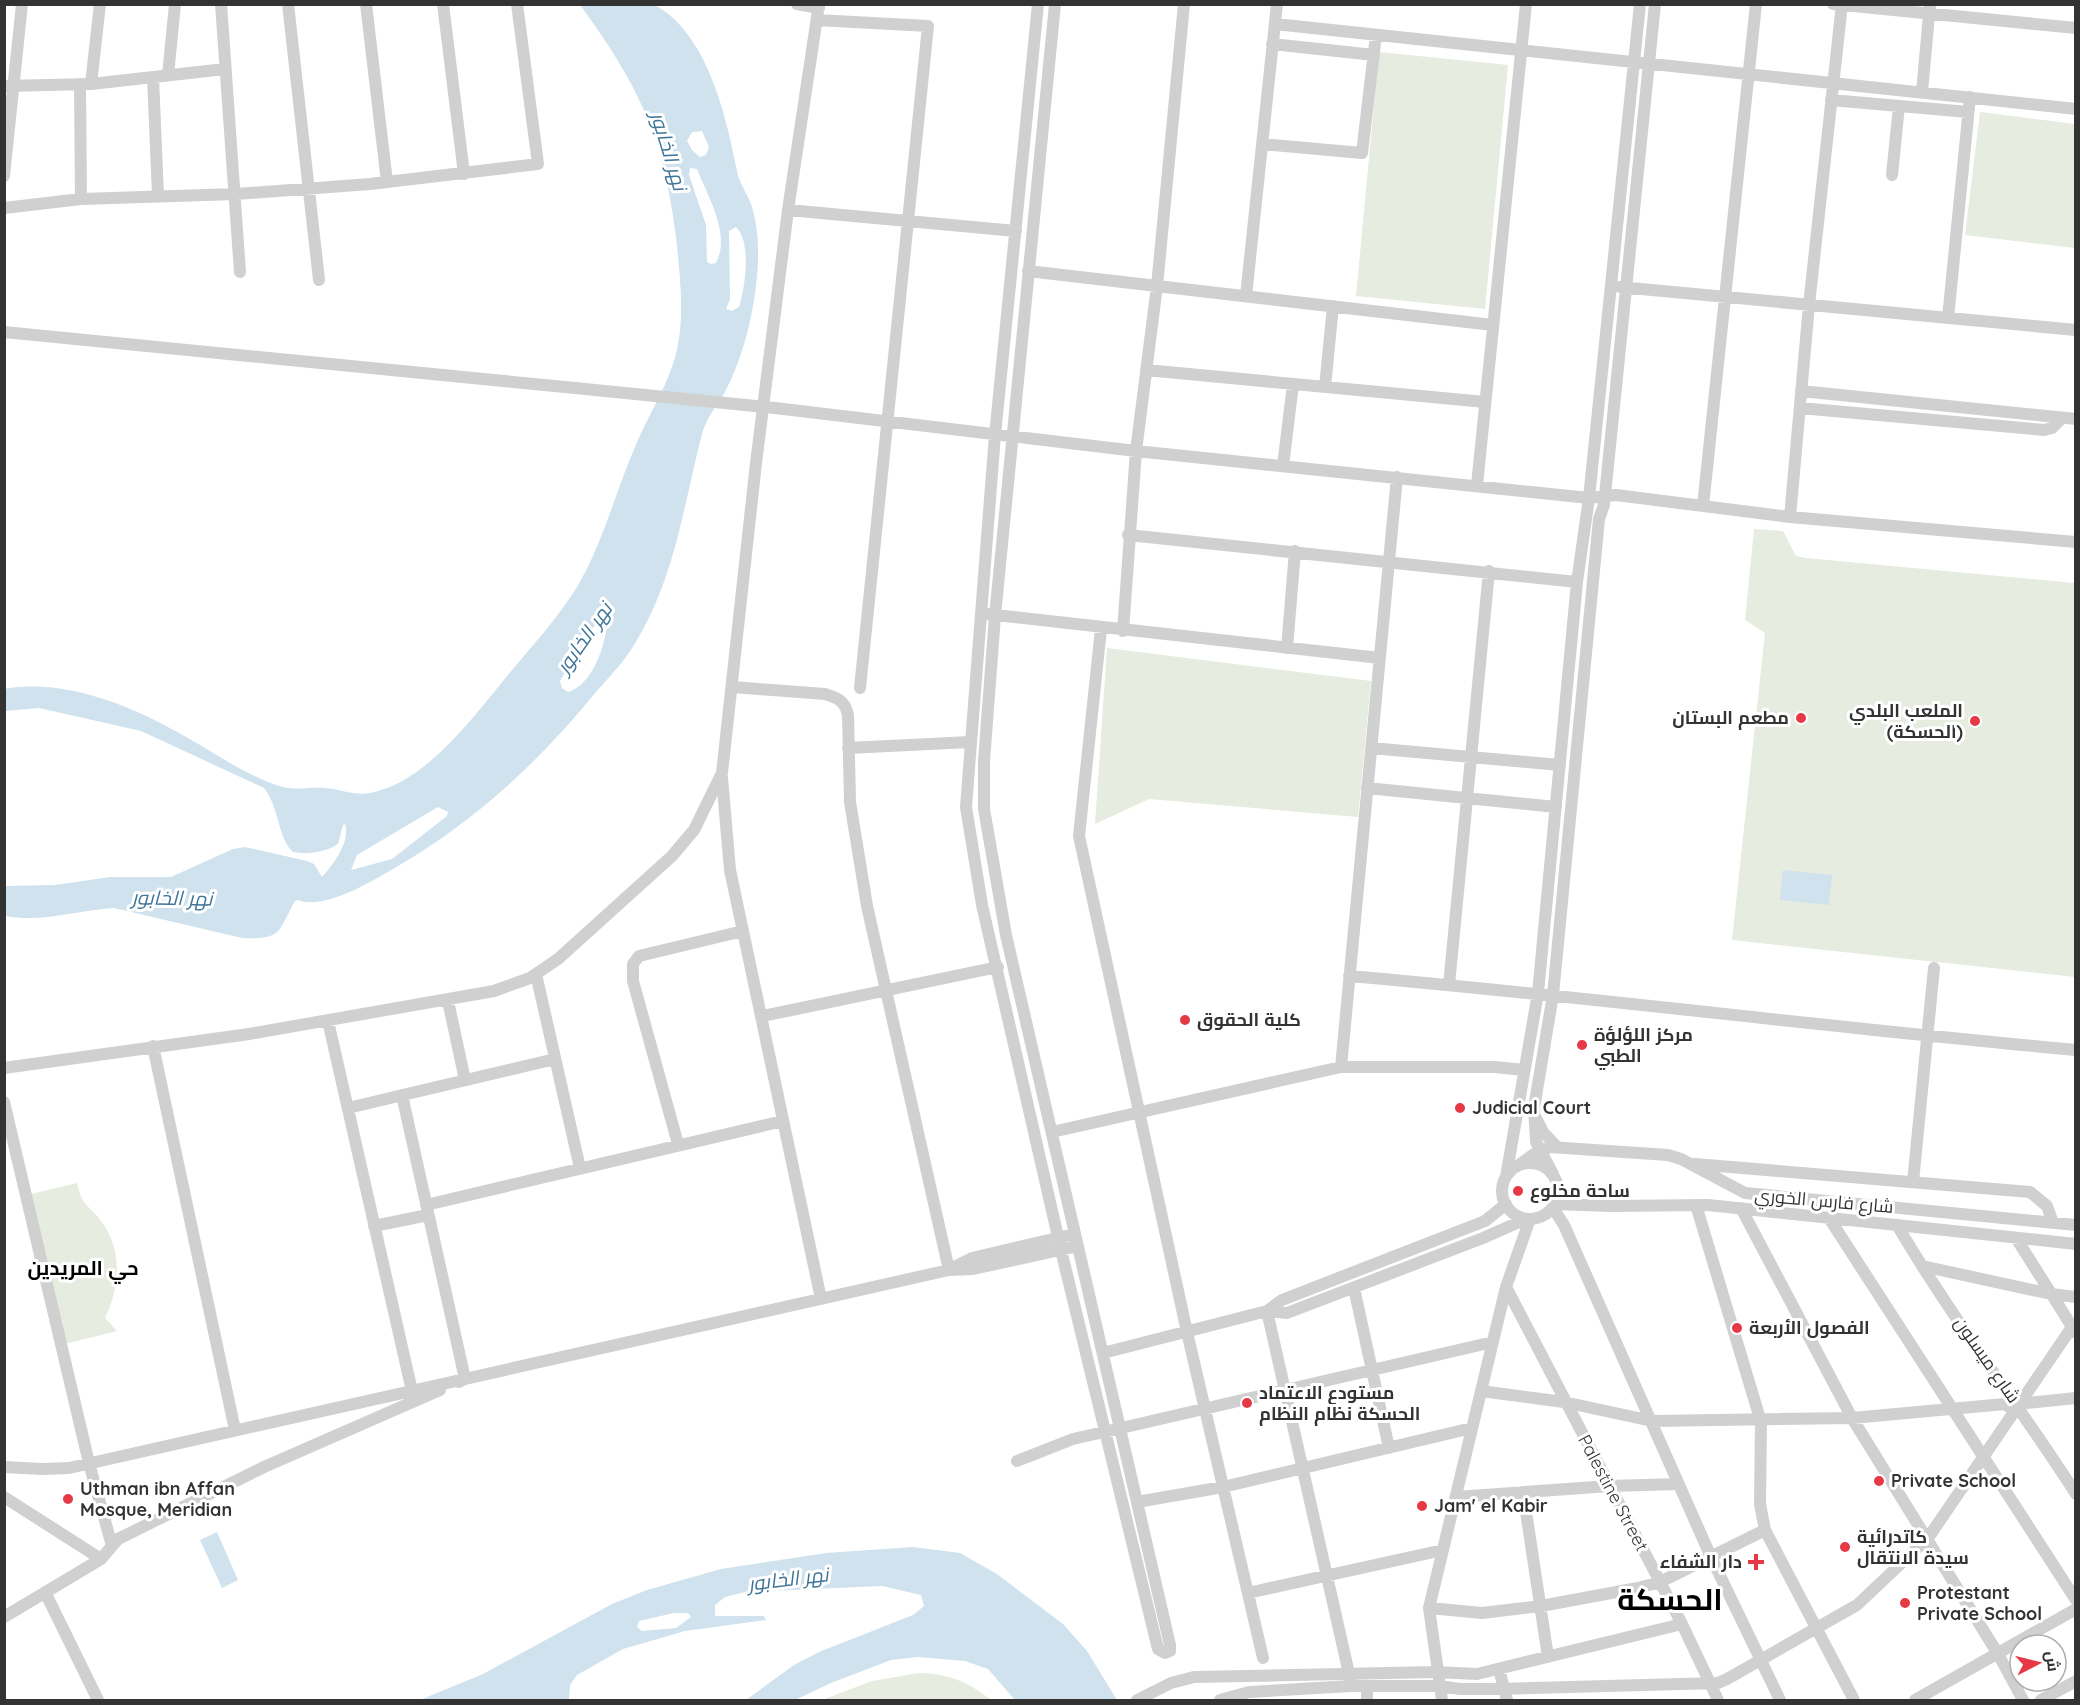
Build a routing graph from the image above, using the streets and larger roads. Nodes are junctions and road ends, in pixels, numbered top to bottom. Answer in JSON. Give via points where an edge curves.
{"nodes":[{"id":1,"x":22,"y":4,"type":"edge"},
{"id":2,"x":100,"y":4,"type":"edge"},
{"id":3,"x":174,"y":4,"type":"edge"},
{"id":4,"x":221,"y":4,"type":"edge"},
{"id":5,"x":288,"y":4,"type":"edge"},
{"id":6,"x":366,"y":4,"type":"edge"},
{"id":7,"x":443,"y":4,"type":"edge"},
{"id":8,"x":517,"y":4,"type":"edge"},
{"id":9,"x":797,"y":4,"type":"edge"},
{"id":10,"x":1038,"y":4,"type":"edge"},
{"id":11,"x":1055,"y":4,"type":"edge"},
{"id":12,"x":1184,"y":4,"type":"edge"},
{"id":13,"x":1277,"y":4,"type":"edge"},
{"id":14,"x":1526,"y":4,"type":"edge"},
{"id":15,"x":1640,"y":4,"type":"edge"},
{"id":16,"x":1655,"y":4,"type":"edge"},
{"id":17,"x":1756,"y":4,"type":"edge"},
{"id":18,"x":1839,"y":5,"type":"edge"},
{"id":19,"x":1930,"y":9,"type":"edge"},
{"id":20,"x":818,"y":11,"type":"edge"},
{"id":21,"x":1275,"y":24,"type":"junction"},
{"id":22,"x":2076,"y":28,"type":"edge"},
{"id":23,"x":1376,"y":35,"type":"junction"},
{"id":24,"x":1272,"y":44,"type":"junction"},
{"id":25,"x":1521,"y":50,"type":"junction"},
{"id":26,"x":1374,"y":55,"type":"junction"},
{"id":27,"x":1634,"y":62,"type":"junction"},
{"id":28,"x":1648,"y":64,"type":"junction"},
{"id":29,"x":225,"y":69,"type":"junction"},
{"id":30,"x":1750,"y":74,"type":"junction"},
{"id":31,"x":168,"y":75,"type":"junction"},
{"id":32,"x":153,"y":77,"type":"junction"},
{"id":33,"x":1833,"y":83,"type":"junction"},
{"id":34,"x":86,"y":84,"type":"junction"},
{"id":35,"x":9,"y":86,"type":"edge"},
{"id":36,"x":1922,"y":92,"type":"junction"},
{"id":37,"x":1970,"y":98,"type":"junction"},
{"id":38,"x":1831,"y":100,"type":"junction"},
{"id":39,"x":1899,"y":106,"type":"junction"},
{"id":40,"x":2076,"y":109,"type":"edge"},
{"id":41,"x":1968,"y":112,"type":"junction"},
{"id":42,"x":1262,"y":144,"type":"junction"},
{"id":43,"x":464,"y":174,"type":"junction"},
{"id":44,"x":1892,"y":175,"type":"dead end"},
{"id":45,"x":4,"y":176,"type":"edge"},
{"id":46,"x":387,"y":182,"type":"junction"},
{"id":47,"x":309,"y":187,"type":"junction"},
{"id":48,"x":236,"y":194,"type":"junction"},
{"id":49,"x":158,"y":196,"type":"junction"},
{"id":50,"x":81,"y":199,"type":"junction"},
{"id":51,"x":4,"y":208,"type":"edge"},
{"id":52,"x":788,"y":210,"type":"junction"},
{"id":53,"x":909,"y":221,"type":"junction"},
{"id":54,"x":1016,"y":231,"type":"junction"},
{"id":55,"x":1028,"y":271,"type":"junction"},
{"id":56,"x":240,"y":272,"type":"dead end"},
{"id":57,"x":319,"y":280,"type":"dead end"},
{"id":58,"x":1157,"y":286,"type":"junction"},
{"id":59,"x":1611,"y":286,"type":"junction"},
{"id":60,"x":1626,"y":287,"type":"junction"},
{"id":61,"x":1246,"y":297,"type":"junction"},
{"id":62,"x":1726,"y":297,"type":"junction"},
{"id":63,"x":1809,"y":305,"type":"junction"},
{"id":64,"x":1333,"y":306,"type":"junction"},
{"id":65,"x":1948,"y":318,"type":"junction"},
{"id":66,"x":1493,"y":325,"type":"junction"},
{"id":67,"x":2076,"y":330,"type":"edge"},
{"id":68,"x":4,"y":332,"type":"edge"},
{"id":69,"x":1146,"y":370,"type":"junction"},
{"id":70,"x":1293,"y":384,"type":"junction"},
{"id":71,"x":1325,"y":387,"type":"junction"},
{"id":72,"x":1801,"y":391,"type":"junction"},
{"id":73,"x":1485,"y":402,"type":"junction"},
{"id":74,"x":1800,"y":408,"type":"junction"},
{"id":75,"x":2062,"y":418,"type":"junction"},
{"id":76,"x":2076,"y":419,"type":"edge"},
{"id":77,"x":889,"y":423,"type":"junction"},
{"id":78,"x":995,"y":435,"type":"junction"},
{"id":79,"x":1012,"y":436,"type":"junction"},
{"id":80,"x":1136,"y":451,"type":"junction"},
{"id":81,"x":1284,"y":466,"type":"junction"},
{"id":82,"x":1397,"y":477,"type":"junction"},
{"id":83,"x":1477,"y":485,"type":"junction"},
{"id":84,"x":1604,"y":495,"type":"junction"},
{"id":85,"x":1589,"y":498,"type":"junction"},
{"id":86,"x":1703,"y":507,"type":"junction"},
{"id":87,"x":1790,"y":517,"type":"junction"},
{"id":88,"x":1128,"y":535,"type":"junction"},
{"id":89,"x":2076,"y":542,"type":"edge"},
{"id":90,"x":1295,"y":551,"type":"junction"},
{"id":91,"x":1389,"y":560,"type":"junction"},
{"id":92,"x":1489,"y":571,"type":"junction"},
{"id":93,"x":1577,"y":582,"type":"junction"},
{"id":94,"x":980,"y":613,"type":"junction"},
{"id":95,"x":994,"y":616,"type":"junction"},
{"id":96,"x":1101,"y":629,"type":"junction"},
{"id":97,"x":1123,"y":632,"type":"junction"},
{"id":98,"x":1287,"y":648,"type":"junction"},
{"id":99,"x":1380,"y":658,"type":"junction"},
{"id":100,"x":732,"y":687,"type":"junction"},
{"id":101,"x":860,"y":688,"type":"dead end"},
{"id":102,"x":970,"y":742,"type":"junction"},
{"id":103,"x":848,"y":748,"type":"junction"},
{"id":104,"x":1371,"y":748,"type":"junction"},
{"id":105,"x":1471,"y":757,"type":"junction"},
{"id":106,"x":1560,"y":765,"type":"junction"},
{"id":107,"x":722,"y":773,"type":"junction"},
{"id":108,"x":1367,"y":788,"type":"junction"},
{"id":109,"x":1467,"y":798,"type":"junction"},
{"id":110,"x":1556,"y":807,"type":"junction"},
{"id":111,"x":743,"y":931,"type":"junction"},
{"id":112,"x":998,"y":967,"type":"junction"},
{"id":113,"x":1934,"y":968,"type":"dead end"},
{"id":114,"x":536,"y":974,"type":"junction"},
{"id":115,"x":1349,"y":976,"type":"junction"},
{"id":116,"x":1449,"y":985,"type":"junction"},
{"id":117,"x":886,"y":992,"type":"junction"},
{"id":118,"x":1538,"y":993,"type":"junction"},
{"id":119,"x":1553,"y":995,"type":"junction"},
{"id":120,"x":448,"y":1001,"type":"junction"},
{"id":121,"x":763,"y":1016,"type":"junction"},
{"id":122,"x":328,"y":1021,"type":"junction"},
{"id":123,"x":1927,"y":1036,"type":"junction"},
{"id":124,"x":153,"y":1046,"type":"junction"},
{"id":125,"x":2076,"y":1050,"type":"edge"},
{"id":126,"x":555,"y":1059,"type":"junction"},
{"id":127,"x":1341,"y":1067,"type":"junction"},
{"id":128,"x":4,"y":1068,"type":"edge"},
{"id":129,"x":1524,"y":1070,"type":"junction"},
{"id":130,"x":465,"y":1080,"type":"junction"},
{"id":131,"x":402,"y":1095,"type":"junction"},
{"id":132,"x":4,"y":1102,"type":"edge"},
{"id":133,"x":348,"y":1108,"type":"junction"},
{"id":134,"x":1534,"y":1108,"type":"junction"},
{"id":135,"x":1139,"y":1112,"type":"junction"},
{"id":136,"x":783,"y":1121,"type":"junction"},
{"id":137,"x":1052,"y":1132,"type":"junction"},
{"id":138,"x":678,"y":1144,"type":"junction"},
{"id":139,"x":1557,"y":1147,"type":"junction"},
{"id":140,"x":1539,"y":1151,"type":"junction"},
{"id":141,"x":1690,"y":1164,"type":"junction"},
{"id":142,"x":1516,"y":1167,"type":"junction"},
{"id":143,"x":580,"y":1168,"type":"junction"},
{"id":144,"x":1553,"y":1173,"type":"junction"},
{"id":145,"x":1506,"y":1178,"type":"junction"},
{"id":146,"x":1913,"y":1182,"type":"junction"},
{"id":147,"x":1506,"y":1204,"type":"junction"},
{"id":148,"x":1696,"y":1205,"type":"junction"},
{"id":149,"x":1554,"y":1206,"type":"junction"},
{"id":150,"x":1741,"y":1208,"type":"junction"},
{"id":151,"x":427,"y":1210,"type":"junction"},
{"id":152,"x":1829,"y":1218,"type":"junction"},
{"id":153,"x":1528,"y":1219,"type":"junction"},
{"id":154,"x":2053,"y":1223,"type":"junction"},
{"id":155,"x":2076,"y":1225,"type":"edge"},
{"id":156,"x":374,"y":1226,"type":"junction"},
{"id":157,"x":1897,"y":1226,"type":"junction"},
{"id":158,"x":2016,"y":1238,"type":"junction"},
{"id":159,"x":1077,"y":1240,"type":"junction"},
{"id":160,"x":1059,"y":1244,"type":"junction"},
{"id":161,"x":2076,"y":1244,"type":"edge"},
{"id":162,"x":1922,"y":1266,"type":"junction"},
{"id":163,"x":949,"y":1270,"type":"junction"},
{"id":164,"x":1506,"y":1287,"type":"junction"},
{"id":165,"x":1354,"y":1288,"type":"junction"},
{"id":166,"x":2051,"y":1294,"type":"junction"},
{"id":167,"x":2076,"y":1297,"type":"edge"},
{"id":168,"x":821,"y":1299,"type":"junction"},
{"id":169,"x":1267,"y":1311,"type":"junction"},
{"id":170,"x":2074,"y":1330,"type":"edge"},
{"id":171,"x":1187,"y":1332,"type":"junction"},
{"id":172,"x":1492,"y":1342,"type":"junction"},
{"id":173,"x":1103,"y":1353,"type":"junction"},
{"id":174,"x":1373,"y":1370,"type":"junction"},
{"id":175,"x":465,"y":1379,"type":"junction"},
{"id":176,"x":411,"y":1391,"type":"junction"},
{"id":177,"x":1285,"y":1391,"type":"junction"},
{"id":178,"x":1481,"y":1391,"type":"junction"},
{"id":179,"x":2076,"y":1398,"type":"edge"},
{"id":180,"x":1564,"y":1402,"type":"junction"},
{"id":181,"x":2019,"y":1406,"type":"junction"},
{"id":182,"x":1205,"y":1408,"type":"junction"},
{"id":183,"x":1951,"y":1408,"type":"junction"},
{"id":184,"x":1852,"y":1418,"type":"junction"},
{"id":185,"x":1652,"y":1421,"type":"junction"},
{"id":186,"x":1761,"y":1422,"type":"junction"},
{"id":187,"x":1120,"y":1428,"type":"junction"},
{"id":188,"x":1472,"y":1428,"type":"junction"},
{"id":189,"x":235,"y":1430,"type":"junction"},
{"id":190,"x":1104,"y":1432,"type":"junction"},
{"id":191,"x":1389,"y":1448,"type":"junction"},
{"id":192,"x":1982,"y":1458,"type":"junction"},
{"id":193,"x":1017,"y":1461,"type":"dead end"},
{"id":194,"x":89,"y":1463,"type":"junction"},
{"id":195,"x":4,"y":1467,"type":"edge"},
{"id":196,"x":1303,"y":1468,"type":"junction"},
{"id":197,"x":1679,"y":1484,"type":"junction"},
{"id":198,"x":1609,"y":1486,"type":"junction"},
{"id":199,"x":1223,"y":1487,"type":"junction"},
{"id":200,"x":1523,"y":1492,"type":"junction"},
{"id":201,"x":2076,"y":1494,"type":"edge"},
{"id":202,"x":4,"y":1497,"type":"edge"},
{"id":203,"x":1456,"y":1497,"type":"junction"},
{"id":204,"x":1137,"y":1502,"type":"junction"},
{"id":205,"x":1765,"y":1530,"type":"junction"},
{"id":206,"x":1928,"y":1538,"type":"junction"},
{"id":207,"x":112,"y":1546,"type":"junction"},
{"id":208,"x":1443,"y":1550,"type":"junction"},
{"id":209,"x":1711,"y":1557,"type":"junction"},
{"id":210,"x":101,"y":1559,"type":"junction"},
{"id":211,"x":1328,"y":1575,"type":"junction"},
{"id":212,"x":1660,"y":1582,"type":"junction"},
{"id":213,"x":45,"y":1592,"type":"junction"},
{"id":214,"x":1248,"y":1593,"type":"junction"},
{"id":215,"x":2076,"y":1600,"type":"edge"},
{"id":216,"x":1540,"y":1606,"type":"junction"},
{"id":217,"x":1429,"y":1608,"type":"junction"},
{"id":218,"x":2076,"y":1609,"type":"edge"},
{"id":219,"x":4,"y":1617,"type":"edge"},
{"id":220,"x":1682,"y":1624,"type":"junction"},
{"id":221,"x":1817,"y":1629,"type":"junction"},
{"id":222,"x":1998,"y":1654,"type":"junction"},
{"id":223,"x":1548,"y":1657,"type":"junction"},
{"id":224,"x":1263,"y":1658,"type":"dead end"},
{"id":225,"x":1762,"y":1660,"type":"junction"},
{"id":226,"x":1499,"y":1668,"type":"junction"},
{"id":227,"x":1436,"y":1672,"type":"junction"},
{"id":228,"x":1349,"y":1673,"type":"junction"},
{"id":229,"x":2076,"y":1681,"type":"edge"},
{"id":230,"x":1709,"y":1683,"type":"junction"},
{"id":231,"x":1351,"y":1686,"type":"junction"},
{"id":232,"x":1367,"y":1686,"type":"junction"},
{"id":233,"x":1438,"y":1686,"type":"junction"},
{"id":234,"x":1506,"y":1695,"type":"edge"},
{"id":235,"x":98,"y":1701,"type":"edge"},
{"id":236,"x":1137,"y":1701,"type":"edge"},
{"id":237,"x":1220,"y":1701,"type":"edge"},
{"id":238,"x":1367,"y":1701,"type":"edge"},
{"id":239,"x":1442,"y":1701,"type":"edge"},
{"id":240,"x":1718,"y":1701,"type":"edge"},
{"id":241,"x":1780,"y":1701,"type":"edge"},
{"id":242,"x":1854,"y":1701,"type":"edge"},
{"id":243,"x":1915,"y":1701,"type":"edge"},
{"id":244,"x":2023,"y":1701,"type":"edge"},
{"id":245,"x":2041,"y":1701,"type":"edge"}],
"edges":[{"from":1,"to":35,"type":"street"},
{"from":2,"to":34,"type":"street"},
{"from":3,"to":31,"type":"street"},
{"from":4,"to":29,"type":"street"},
{"from":5,"to":47,"type":"street"},
{"from":6,"to":46,"type":"street"},
{"from":7,"to":43,"type":"street"},
{"from":8,"to":43,"type":"street","via":[[538,164]]},
{"from":9,"to":20,"type":"street"},
{"from":10,"to":54,"type":"street"},
{"from":11,"to":55,"type":"street"},
{"from":12,"to":58,"type":"street"},
{"from":13,"to":21,"type":"street"},
{"from":14,"to":25,"type":"street"},
{"from":15,"to":27,"type":"street"},
{"from":16,"to":28,"type":"street"},
{"from":17,"to":30,"type":"street"},
{"from":18,"to":19,"type":"street"},
{"from":18,"to":33,"type":"street"},
{"from":19,"to":22,"type":"street"},
{"from":19,"to":36,"type":"street"},
{"from":20,"to":52,"type":"street"},
{"from":20,"to":53,"type":"street","via":[[928,26]]},
{"from":21,"to":23,"type":"street"},
{"from":21,"to":24,"type":"street"},
{"from":23,"to":25,"type":"street"},
{"from":23,"to":26,"type":"street"},
{"from":24,"to":26,"type":"street"},
{"from":24,"to":42,"type":"street"},
{"from":25,"to":27,"type":"street"},
{"from":25,"to":66,"type":"street"},
{"from":26,"to":42,"type":"street","via":[[1362,153]]},
{"from":27,"to":28,"type":"street"},
{"from":27,"to":59,"type":"street"},
{"from":28,"to":30,"type":"street"},
{"from":28,"to":60,"type":"street"},
{"from":29,"to":31,"type":"street"},
{"from":29,"to":48,"type":"street"},
{"from":30,"to":33,"type":"street"},
{"from":30,"to":62,"type":"street"},
{"from":31,"to":32,"type":"street"},
{"from":32,"to":34,"type":"street"},
{"from":32,"to":49,"type":"street"},
{"from":33,"to":36,"type":"street"},
{"from":33,"to":38,"type":"street"},
{"from":34,"to":35,"type":"street"},
{"from":34,"to":50,"type":"street"},
{"from":35,"to":45,"type":"street"},
{"from":36,"to":37,"type":"street"},
{"from":37,"to":40,"type":"street"},
{"from":37,"to":41,"type":"street"},
{"from":38,"to":39,"type":"street"},
{"from":38,"to":63,"type":"street"},
{"from":39,"to":41,"type":"street"},
{"from":39,"to":44,"type":"street"},
{"from":41,"to":65,"type":"street"},
{"from":42,"to":61,"type":"street"},
{"from":43,"to":46,"type":"street"},
{"from":46,"to":47,"type":"street"},
{"from":47,"to":48,"type":"street"},
{"from":47,"to":57,"type":"street"},
{"from":48,"to":49,"type":"street"},
{"from":48,"to":56,"type":"street"},
{"from":49,"to":50,"type":"street"},
{"from":50,"to":51,"type":"street"},
{"from":52,"to":53,"type":"street"},
{"from":52,"to":100,"type":"street"},
{"from":53,"to":54,"type":"street"},
{"from":53,"to":77,"type":"street"},
{"from":54,"to":78,"type":"street"},
{"from":55,"to":58,"type":"street"},
{"from":55,"to":79,"type":"street"},
{"from":58,"to":61,"type":"street"},
{"from":58,"to":69,"type":"street"},
{"from":59,"to":60,"type":"street"},
{"from":59,"to":85,"type":"street"},
{"from":60,"to":62,"type":"street"},
{"from":60,"to":84,"type":"street"},
{"from":61,"to":64,"type":"street"},
{"from":62,"to":63,"type":"street"},
{"from":62,"to":86,"type":"street"},
{"from":63,"to":65,"type":"street"},
{"from":63,"to":72,"type":"street"},
{"from":64,"to":66,"type":"street"},
{"from":64,"to":71,"type":"street"},
{"from":65,"to":67,"type":"street"},
{"from":66,"to":73,"type":"street"},
{"from":68,"to":77,"type":"street","bridge":true,"via":[[775,408]]},
{"from":69,"to":70,"type":"street"},
{"from":69,"to":80,"type":"street"},
{"from":70,"to":71,"type":"street"},
{"from":70,"to":81,"type":"street"},
{"from":71,"to":73,"type":"street"},
{"from":72,"to":74,"type":"street"},
{"from":72,"to":75,"type":"street"},
{"from":73,"to":83,"type":"street"},
{"from":74,"to":75,"type":"street","via":[[2044,430]]},
{"from":74,"to":87,"type":"street"},
{"from":75,"to":76,"type":"street"},
{"from":77,"to":78,"type":"street"},
{"from":77,"to":101,"type":"street"},
{"from":78,"to":79,"type":"street"},
{"from":78,"to":94,"type":"street"},
{"from":79,"to":80,"type":"street"},
{"from":79,"to":95,"type":"street"},
{"from":80,"to":81,"type":"street"},
{"from":80,"to":88,"type":"street"},
{"from":81,"to":82,"type":"street"},
{"from":82,"to":83,"type":"street"},
{"from":82,"to":91,"type":"street"},
{"from":83,"to":85,"type":"street"},
{"from":84,"to":85,"type":"street"},
{"from":84,"to":86,"type":"street"},
{"from":84,"to":119,"type":"street"},
{"from":85,"to":93,"type":"street"},
{"from":86,"to":87,"type":"street"},
{"from":87,"to":89,"type":"street"},
{"from":88,"to":90,"type":"street"},
{"from":88,"to":97,"type":"street"},
{"from":90,"to":91,"type":"street"},
{"from":90,"to":98,"type":"street"},
{"from":91,"to":92,"type":"street"},
{"from":91,"to":99,"type":"street"},
{"from":92,"to":93,"type":"street"},
{"from":92,"to":105,"type":"street"},
{"from":93,"to":106,"type":"street"},
{"from":94,"to":95,"type":"street"},
{"from":94,"to":102,"type":"street"},
{"from":95,"to":96,"type":"street"},
{"from":95,"to":137,"type":"street","via":[[984,761],[987,837]]},
{"from":96,"to":97,"type":"street"},
{"from":96,"to":135,"type":"street","via":[[1079,836]]},
{"from":97,"to":98,"type":"street"},
{"from":98,"to":99,"type":"street"},
{"from":99,"to":104,"type":"street"},
{"from":100,"to":103,"type":"street","via":[[825,693],[838,698],[846,705],[848,715]]},
{"from":100,"to":107,"type":"street"},
{"from":102,"to":103,"type":"street"},
{"from":102,"to":112,"type":"street","via":[[966,807],[969,832]]},
{"from":103,"to":117,"type":"street","via":[[850,802]]},
{"from":104,"to":105,"type":"street"},
{"from":104,"to":108,"type":"street"},
{"from":105,"to":106,"type":"street"},
{"from":105,"to":109,"type":"street"},
{"from":106,"to":110,"type":"street"},
{"from":107,"to":111,"type":"street","via":[[727,847]]},
{"from":107,"to":114,"type":"street","via":[[706,811],[684,843],[558,959]]},
{"from":108,"to":109,"type":"street"},
{"from":108,"to":115,"type":"street"},
{"from":109,"to":110,"type":"street"},
{"from":109,"to":116,"type":"street"},
{"from":110,"to":118,"type":"street"},
{"from":111,"to":121,"type":"street"},
{"from":111,"to":138,"type":"street","via":[[639,957],[633,964],[633,981]]},
{"from":112,"to":117,"type":"street"},
{"from":112,"to":160,"type":"street"},
{"from":113,"to":123,"type":"street"},
{"from":114,"to":120,"type":"street","via":[[486,994]]},
{"from":114,"to":126,"type":"street"},
{"from":115,"to":116,"type":"street"},
{"from":115,"to":127,"type":"street"},
{"from":116,"to":118,"type":"street"},
{"from":117,"to":121,"type":"street"},
{"from":117,"to":163,"type":"street"},
{"from":118,"to":119,"type":"street"},
{"from":118,"to":129,"type":"street"},
{"from":119,"to":123,"type":"street"},
{"from":119,"to":134,"type":"street"},
{"from":120,"to":122,"type":"street"},
{"from":120,"to":130,"type":"street"},
{"from":121,"to":136,"type":"street"},
{"from":122,"to":124,"type":"street"},
{"from":122,"to":133,"type":"street"},
{"from":123,"to":125,"type":"street"},
{"from":123,"to":146,"type":"street"},
{"from":124,"to":128,"type":"street"},
{"from":124,"to":189,"type":"street"},
{"from":126,"to":130,"type":"street"},
{"from":126,"to":143,"type":"street"},
{"from":127,"to":129,"type":"street"},
{"from":127,"to":135,"type":"street"},
{"from":129,"to":145,"type":"street"},
{"from":130,"to":131,"type":"street"},
{"from":131,"to":133,"type":"street"},
{"from":131,"to":151,"type":"street"},
{"from":132,"to":194,"type":"street"},
{"from":133,"to":156,"type":"street"},
{"from":134,"to":139,"type":"street","via":[[1543,1132]]},
{"from":134,"to":140,"type":"street","via":[[1534,1134]]},
{"from":135,"to":137,"type":"street"},
{"from":135,"to":171,"type":"street"},
{"from":136,"to":138,"type":"street"},
{"from":136,"to":168,"type":"street"},
{"from":137,"to":159,"type":"street"},
{"from":138,"to":143,"type":"street"},
{"from":139,"to":140,"type":"street","name":"شارع فارس الخوري"},
{"from":139,"to":141,"type":"street","name":"شارع فارس الخوري","via":[[1668,1155]]},
{"from":140,"to":142,"type":"street","name":"شارع فارس الخوري"},
{"from":140,"to":144,"type":"street"},
{"from":141,"to":146,"type":"street"},
{"from":141,"to":154,"type":"street","name":"شارع فارس الخوري","via":[[1745,1193]]},
{"from":142,"to":144,"type":"street","via":[[1535,1163]]},
{"from":142,"to":145,"type":"street"},
{"from":143,"to":151,"type":"street"},
{"from":144,"to":149,"type":"street","via":[[1558,1188]]},
{"from":145,"to":147,"type":"street","via":[[1502,1191]]},
{"from":146,"to":154,"type":"street","via":[[2030,1192],[2047,1206]]},
{"from":147,"to":153,"type":"street","via":[[1514,1214]]},
{"from":147,"to":169,"type":"street","via":[[1485,1221],[1282,1300]]},
{"from":148,"to":149,"type":"street"},
{"from":148,"to":150,"type":"street"},
{"from":148,"to":186,"type":"street"},
{"from":149,"to":153,"type":"street","via":[[1544,1216]]},
{"from":149,"to":185,"type":"street"},
{"from":150,"to":152,"type":"street"},
{"from":150,"to":184,"type":"street"},
{"from":151,"to":156,"type":"street"},
{"from":151,"to":175,"type":"street"},
{"from":152,"to":157,"type":"street"},
{"from":152,"to":183,"type":"street"},
{"from":153,"to":164,"type":"street"},
{"from":153,"to":165,"type":"street"},
{"from":154,"to":155,"type":"street","name":"شارع فارس الخوري"},
{"from":156,"to":176,"type":"street"},
{"from":157,"to":158,"type":"street"},
{"from":157,"to":162,"type":"street","name":"شارع ميسلون"},
{"from":158,"to":161,"type":"street"},
{"from":158,"to":166,"type":"street"},
{"from":159,"to":160,"type":"street"},
{"from":159,"to":173,"type":"street"},
{"from":160,"to":163,"type":"street","via":[[972,1258]]},
{"from":160,"to":190,"type":"street"},
{"from":162,"to":166,"type":"street"},
{"from":162,"to":181,"type":"street","name":"شارع ميسلون"},
{"from":163,"to":168,"type":"street"},
{"from":164,"to":172,"type":"street"},
{"from":164,"to":180,"type":"street","name":"Palestine Street"},
{"from":165,"to":169,"type":"street","via":[[1287,1313]]},
{"from":165,"to":174,"type":"street"},
{"from":166,"to":167,"type":"street"},
{"from":166,"to":170,"type":"street"},
{"from":168,"to":175,"type":"street"},
{"from":169,"to":171,"type":"street"},
{"from":169,"to":177,"type":"street"},
{"from":170,"to":181,"type":"street"},
{"from":171,"to":173,"type":"street"},
{"from":171,"to":182,"type":"street"},
{"from":172,"to":174,"type":"street"},
{"from":172,"to":178,"type":"street"},
{"from":173,"to":187,"type":"street"},
{"from":174,"to":177,"type":"street"},
{"from":174,"to":191,"type":"street"},
{"from":175,"to":176,"type":"street"},
{"from":175,"to":207,"type":"street","via":[[264,1467],[118,1539]]},
{"from":176,"to":189,"type":"street"},
{"from":177,"to":182,"type":"street"},
{"from":177,"to":196,"type":"street"},
{"from":178,"to":180,"type":"street"},
{"from":178,"to":188,"type":"street"},
{"from":179,"to":181,"type":"street"},
{"from":180,"to":185,"type":"street"},
{"from":180,"to":198,"type":"street","name":"Palestine Street"},
{"from":181,"to":183,"type":"street"},
{"from":181,"to":192,"type":"street"},
{"from":181,"to":201,"type":"street","name":"شارع ميسلون"},
{"from":182,"to":187,"type":"street"},
{"from":182,"to":199,"type":"street"},
{"from":183,"to":184,"type":"street"},
{"from":183,"to":192,"type":"street"},
{"from":184,"to":186,"type":"street"},
{"from":184,"to":206,"type":"street"},
{"from":185,"to":186,"type":"street"},
{"from":185,"to":197,"type":"street"},
{"from":186,"to":205,"type":"street","via":[[1760,1504]]},
{"from":187,"to":190,"type":"street"},
{"from":187,"to":204,"type":"street"},
{"from":188,"to":191,"type":"street"},
{"from":188,"to":203,"type":"street"},
{"from":189,"to":194,"type":"street"},
{"from":190,"to":193,"type":"street","via":[[1073,1439]]},
{"from":190,"to":204,"type":"street","via":[[1158,1649],[1165,1653],[1170,1651],[1170,1645]]},
{"from":191,"to":196,"type":"street"},
{"from":192,"to":206,"type":"street"},
{"from":192,"to":215,"type":"street"},
{"from":194,"to":195,"type":"street","via":[[56,1469]]},
{"from":194,"to":207,"type":"street"},
{"from":196,"to":199,"type":"street"},
{"from":196,"to":211,"type":"street"},
{"from":197,"to":198,"type":"street"},
{"from":197,"to":209,"type":"street"},
{"from":198,"to":200,"type":"street"},
{"from":198,"to":212,"type":"street","name":"Palestine Street"},
{"from":199,"to":204,"type":"street"},
{"from":199,"to":214,"type":"street"},
{"from":200,"to":203,"type":"street"},
{"from":200,"to":216,"type":"street"},
{"from":202,"to":210,"type":"street"},
{"from":203,"to":208,"type":"street"},
{"from":205,"to":209,"type":"street"},
{"from":205,"to":221,"type":"street"},
{"from":206,"to":221,"type":"street","via":[[1866,1598]]},
{"from":206,"to":222,"type":"street"},
{"from":207,"to":210,"type":"street"},
{"from":208,"to":211,"type":"street"},
{"from":208,"to":217,"type":"street"},
{"from":209,"to":212,"type":"street"},
{"from":209,"to":225,"type":"street"},
{"from":210,"to":213,"type":"street"},
{"from":211,"to":214,"type":"street"},
{"from":211,"to":228,"type":"street"},
{"from":212,"to":216,"type":"street"},
{"from":212,"to":220,"type":"street","name":"Palestine Street"},
{"from":213,"to":219,"type":"street"},
{"from":213,"to":235,"type":"street"},
{"from":214,"to":224,"type":"street"},
{"from":216,"to":217,"type":"street","via":[[1482,1613]]},
{"from":216,"to":223,"type":"street"},
{"from":217,"to":227,"type":"street"},
{"from":218,"to":222,"type":"street"},
{"from":220,"to":223,"type":"street"},
{"from":220,"to":230,"type":"street","name":"Palestine Street"},
{"from":221,"to":225,"type":"street"},
{"from":221,"to":242,"type":"street"},
{"from":222,"to":243,"type":"street"},
{"from":222,"to":244,"type":"street"},
{"from":223,"to":226,"type":"street"},
{"from":225,"to":230,"type":"street","via":[[1727,1679]]},
{"from":225,"to":241,"type":"street"},
{"from":226,"to":227,"type":"street","via":[[1477,1674]]},
{"from":226,"to":234,"type":"street"},
{"from":227,"to":228,"type":"street"},
{"from":227,"to":233,"type":"street"},
{"from":228,"to":231,"type":"street"},
{"from":228,"to":236,"type":"street","via":[[1194,1677],[1171,1683]]},
{"from":229,"to":245,"type":"street"},
{"from":230,"to":234,"type":"street"},
{"from":230,"to":240,"type":"street","name":"Palestine Street"},
{"from":231,"to":232,"type":"street"},
{"from":231,"to":237,"type":"street","via":[[1249,1692]]},
{"from":232,"to":233,"type":"street"},
{"from":232,"to":238,"type":"street"},
{"from":233,"to":234,"type":"street"},
{"from":233,"to":239,"type":"street"}]}
